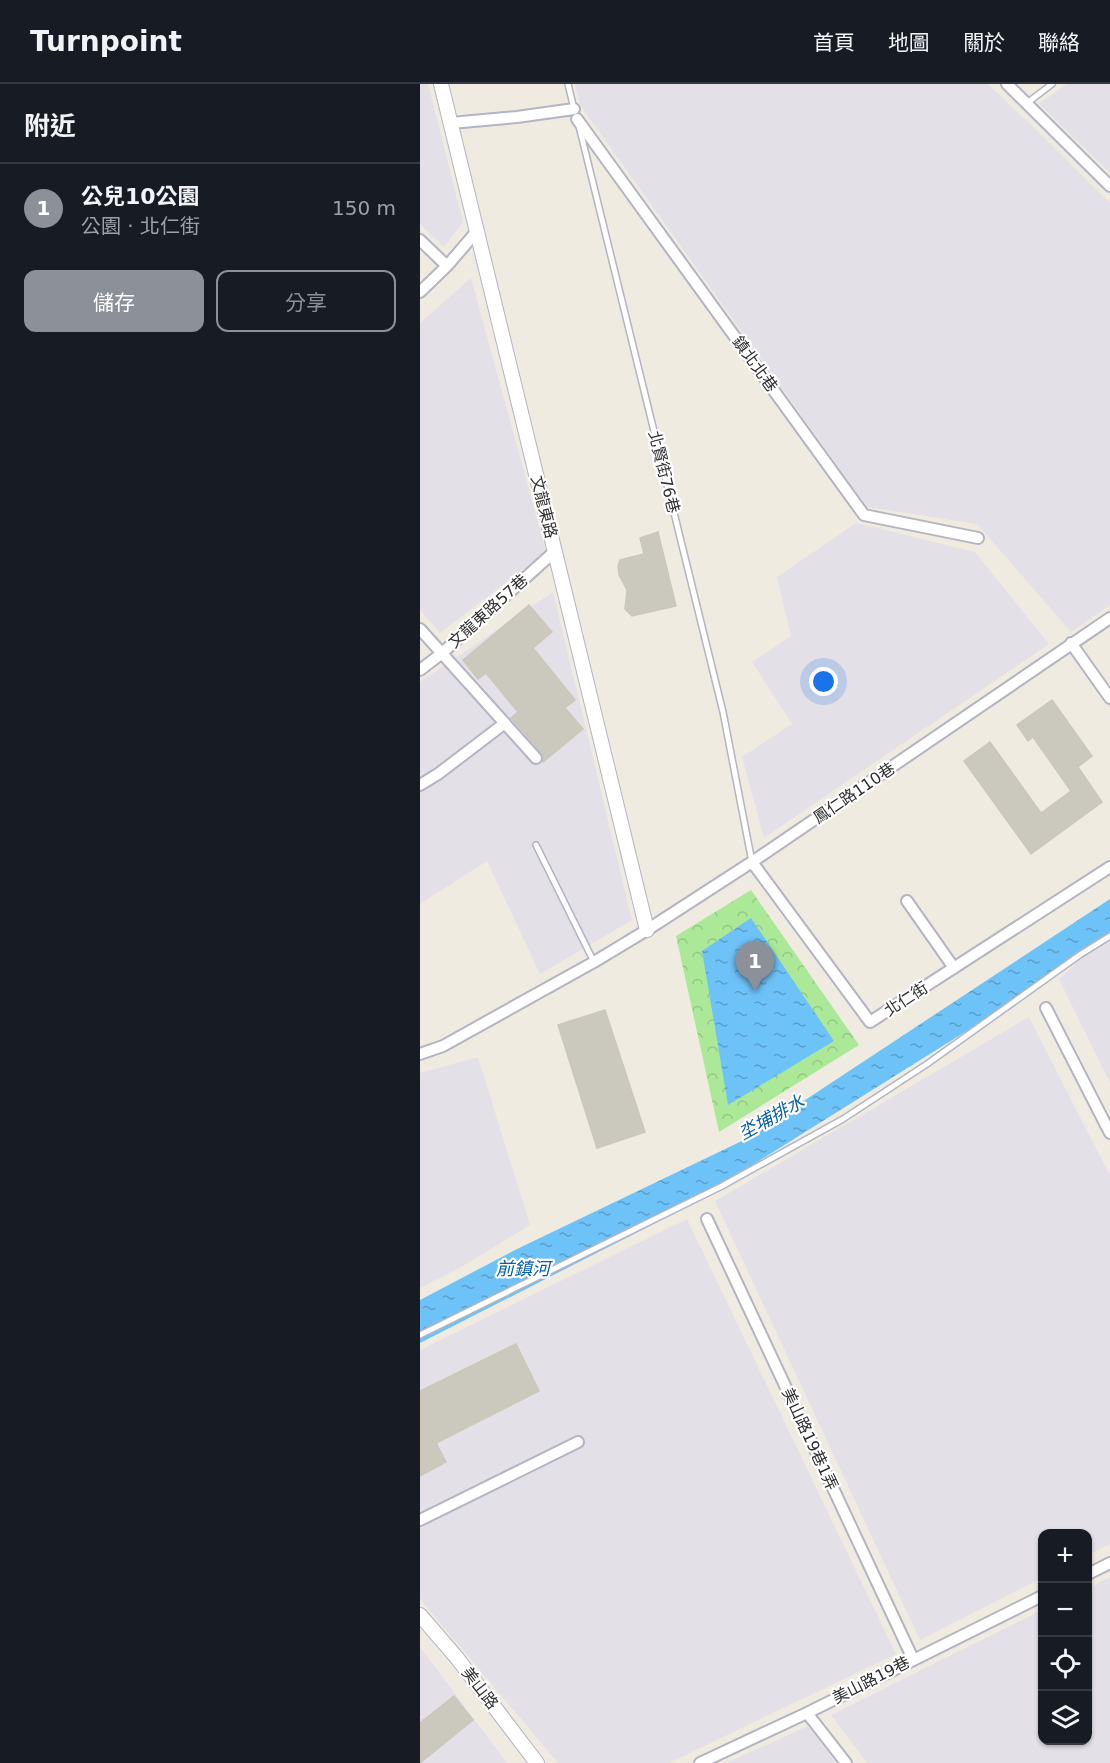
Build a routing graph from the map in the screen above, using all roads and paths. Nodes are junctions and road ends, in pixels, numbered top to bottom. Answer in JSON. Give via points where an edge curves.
{"nodes":[{"id":1,"x":441,"y":84,"type":"edge"},
{"id":2,"x":568,"y":84,"type":"edge"},
{"id":3,"x":1007,"y":84,"type":"edge"},
{"id":4,"x":1052,"y":84,"type":"edge"},
{"id":5,"x":1026,"y":103,"type":"junction"},
{"id":6,"x":576,"y":114,"type":"junction"},
{"id":7,"x":451,"y":123,"type":"junction"},
{"id":8,"x":1110,"y":186,"type":"edge"},
{"id":9,"x":477,"y":231,"type":"junction"},
{"id":10,"x":420,"y":240,"type":"edge"},
{"id":11,"x":447,"y":266,"type":"junction"},
{"id":12,"x":420,"y":292,"type":"edge"},
{"id":13,"x":978,"y":538,"type":"dead end"},
{"id":14,"x":555,"y":551,"type":"junction"},
{"id":15,"x":1110,"y":618,"type":"edge"},
{"id":16,"x":420,"y":628,"type":"edge"},
{"id":17,"x":1071,"y":643,"type":"junction"},
{"id":18,"x":441,"y":654,"type":"junction"},
{"id":19,"x":420,"y":670,"type":"edge"},
{"id":20,"x":1110,"y":698,"type":"edge"},
{"id":21,"x":505,"y":723,"type":"junction"},
{"id":22,"x":536,"y":758,"type":"dead end"},
{"id":23,"x":420,"y":785,"type":"edge"},
{"id":24,"x":536,"y":845,"type":"dead end"},
{"id":25,"x":752,"y":862,"type":"junction"},
{"id":26,"x":1110,"y":867,"type":"edge"},
{"id":27,"x":907,"y":901,"type":"dead end"},
{"id":28,"x":647,"y":930,"type":"junction"},
{"id":29,"x":1110,"y":936,"type":"edge"},
{"id":30,"x":594,"y":962,"type":"junction"},
{"id":31,"x":954,"y":968,"type":"junction"},
{"id":32,"x":1046,"y":1008,"type":"dead end"},
{"id":33,"x":420,"y":1054,"type":"edge"},
{"id":34,"x":1110,"y":1133,"type":"edge"},
{"id":35,"x":706,"y":1219,"type":"dead end"},
{"id":36,"x":420,"y":1335,"type":"edge"},
{"id":37,"x":578,"y":1442,"type":"dead end"},
{"id":38,"x":420,"y":1520,"type":"edge"},
{"id":39,"x":1110,"y":1563,"type":"edge"},
{"id":40,"x":1092,"y":1572,"type":"edge"},
{"id":41,"x":1038,"y":1598,"type":"edge"},
{"id":42,"x":420,"y":1615,"type":"edge"},
{"id":43,"x":913,"y":1659,"type":"junction"},
{"id":44,"x":807,"y":1713,"type":"junction"},
{"id":45,"x":531,"y":1761,"type":"edge"},
{"id":46,"x":700,"y":1763,"type":"edge"},
{"id":47,"x":846,"y":1763,"type":"edge"}],
"edges":[{"from":1,"to":7,"type":"street","name":"文龍東路"},
{"from":2,"to":6,"type":"lane","name":"北賢街76巷"},
{"from":3,"to":5,"type":"street"},
{"from":4,"to":5,"type":"lane"},
{"from":5,"to":8,"type":"street"},
{"from":6,"to":7,"type":"street"},
{"from":6,"to":13,"type":"street","name":"鎮北北巷","via":[[864,515]]},
{"from":6,"to":25,"type":"lane","name":"北賢街76巷","via":[[723,712]]},
{"from":7,"to":9,"type":"street","name":"文龍東路"},
{"from":9,"to":11,"type":"street"},
{"from":9,"to":14,"type":"street","name":"文龍東路"},
{"from":10,"to":11,"type":"street"},
{"from":11,"to":12,"type":"street"},
{"from":14,"to":18,"type":"street","name":"文龍東路57巷"},
{"from":14,"to":28,"type":"street","name":"文龍東路"},
{"from":15,"to":17,"type":"street","name":"鳳仁路110巷"},
{"from":16,"to":18,"type":"street"},
{"from":17,"to":20,"type":"street"},
{"from":17,"to":25,"type":"street","name":"鳳仁路110巷"},
{"from":18,"to":19,"type":"street","name":"文龍東路57巷"},
{"from":18,"to":21,"type":"street"},
{"from":21,"to":22,"type":"street"},
{"from":21,"to":23,"type":"street"},
{"from":24,"to":30,"type":"lane"},
{"from":25,"to":28,"type":"street","name":"鳳仁路110巷"},
{"from":25,"to":31,"type":"street","name":"北仁街","via":[[870,1023]]},
{"from":26,"to":31,"type":"street","name":"北仁街"},
{"from":27,"to":31,"type":"street"},
{"from":28,"to":30,"type":"street","name":"鳳仁路110巷"},
{"from":29,"to":36,"type":"lane","via":[[843,1119],[722,1186]]},
{"from":30,"to":33,"type":"street","name":"鳳仁路110巷","via":[[443,1046]]},
{"from":32,"to":34,"type":"street"},
{"from":35,"to":43,"type":"street","name":"美山路19巷1弄"},
{"from":37,"to":38,"type":"street"},
{"from":39,"to":40,"type":"street"},
{"from":41,"to":43,"type":"street","name":"美山路19巷"},
{"from":42,"to":45,"type":"street","name":"美山路","via":[[457,1658]]},
{"from":43,"to":44,"type":"street","name":"美山路19巷"},
{"from":44,"to":46,"type":"street","name":"美山路19巷"},
{"from":44,"to":47,"type":"street"}]}
